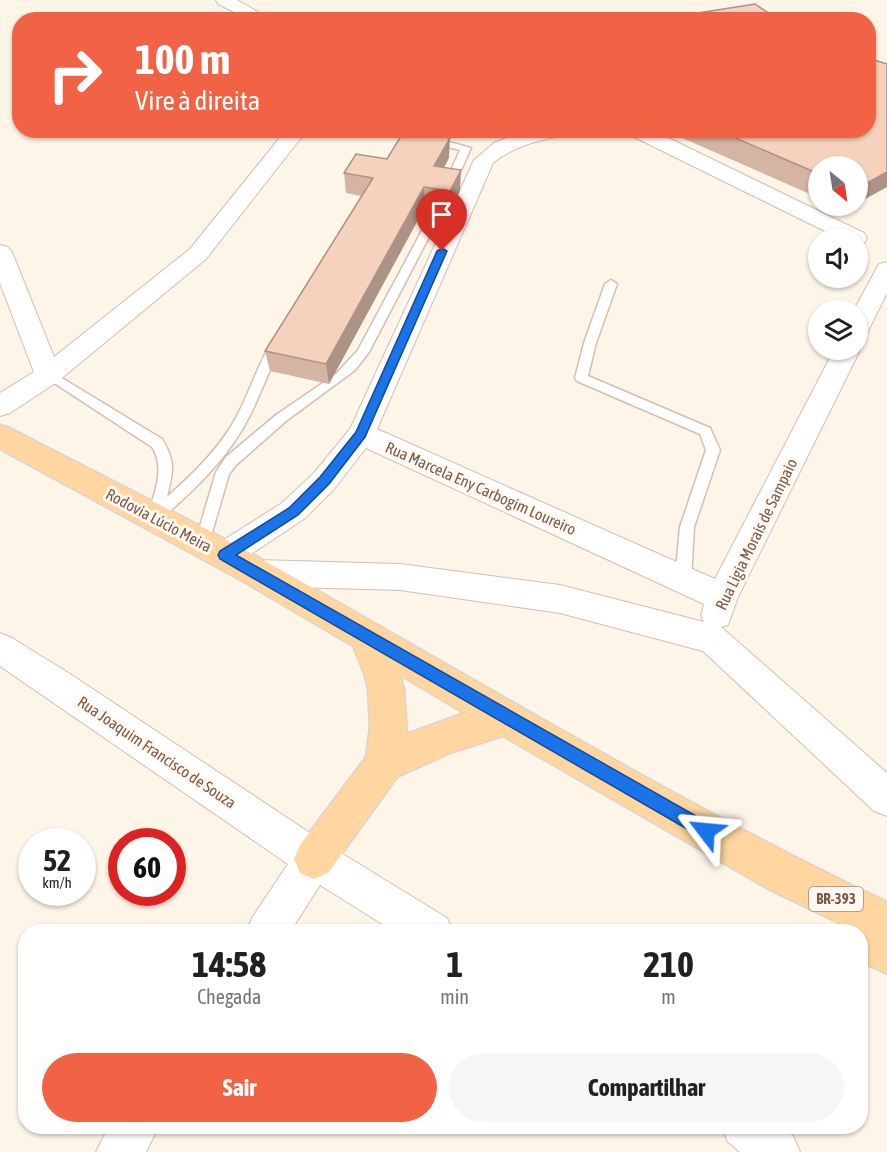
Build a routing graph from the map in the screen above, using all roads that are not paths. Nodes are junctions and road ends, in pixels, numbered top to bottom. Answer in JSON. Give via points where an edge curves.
{"nodes":[{"id":1,"x":224,"y":0,"type":"edge"},
{"id":2,"x":248,"y":12,"type":"edge"},
{"id":3,"x":291,"y":138,"type":"edge"},
{"id":4,"x":420,"y":138,"type":"edge"},
{"id":5,"x":522,"y":138,"type":"edge"},
{"id":6,"x":650,"y":138,"type":"edge"},
{"id":7,"x":448,"y":189,"type":"edge"},
{"id":8,"x":438,"y":210,"type":"edge"},
{"id":9,"x":834,"y":228,"type":"edge"},
{"id":10,"x":868,"y":244,"type":"edge"},
{"id":11,"x":0,"y":252,"type":"edge"},
{"id":12,"x":887,"y":254,"type":"edge"},
{"id":13,"x":887,"y":269,"type":"edge"},
{"id":14,"x":4,"y":274,"type":"edge"},
{"id":15,"x":611,"y":284,"type":"dead end"},
{"id":16,"x":868,"y":307,"type":"edge"},
{"id":17,"x":281,"y":336,"type":"edge"},
{"id":18,"x":842,"y":360,"type":"edge"},
{"id":19,"x":48,"y":375,"type":"junction"},
{"id":20,"x":0,"y":406,"type":"edge"},
{"id":21,"x":361,"y":434,"type":"junction"},
{"id":22,"x":0,"y":436,"type":"edge"},
{"id":23,"x":154,"y":517,"type":"junction"},
{"id":24,"x":214,"y":549,"type":"junction"},
{"id":25,"x":258,"y":573,"type":"junction"},
{"id":26,"x":683,"y":579,"type":"junction"},
{"id":27,"x":722,"y":597,"type":"junction"},
{"id":28,"x":365,"y":635,"type":"junction"},
{"id":29,"x":713,"y":639,"type":"junction"},
{"id":30,"x":0,"y":648,"type":"edge"},
{"id":31,"x":506,"y":718,"type":"junction"},
{"id":32,"x":384,"y":764,"type":"junction"},
{"id":33,"x":887,"y":798,"type":"edge"},
{"id":34,"x":314,"y":859,"type":"junction"},
{"id":35,"x":785,"y":875,"type":"junction"},
{"id":36,"x":271,"y":924,"type":"edge"},
{"id":37,"x":420,"y":924,"type":"edge"},
{"id":38,"x":849,"y":924,"type":"edge"},
{"id":39,"x":887,"y":924,"type":"edge"},
{"id":40,"x":868,"y":938,"type":"edge"},
{"id":41,"x":887,"y":952,"type":"edge"},
{"id":42,"x":131,"y":1134,"type":"edge"},
{"id":43,"x":754,"y":1134,"type":"edge"},
{"id":44,"x":119,"y":1152,"type":"edge"},
{"id":45,"x":777,"y":1152,"type":"edge"}],
"edges":[{"from":1,"to":2,"type":"street"},
{"from":3,"to":19,"type":"street","via":[[198,254]]},
{"from":4,"to":7,"type":"lane","via":[[466,148]]},
{"from":5,"to":21,"type":"street","via":[[484,160]]},
{"from":6,"to":9,"type":"street"},
{"from":8,"to":24,"type":"lane","via":[[363,352],[351,367],[260,435],[223,472]]},
{"from":10,"to":12,"type":"street"},
{"from":11,"to":14,"type":"street"},
{"from":13,"to":16,"type":"street"},
{"from":14,"to":19,"type":"street"},
{"from":15,"to":26,"type":"lane","via":[[581,378],[705,431],[713,450],[687,527]]},
{"from":17,"to":23,"type":"lane","via":[[230,438]]},
{"from":18,"to":27,"type":"street","name":"Rua Ligia Morais de Sampaio"},
{"from":19,"to":20,"type":"street"},
{"from":19,"to":23,"type":"lane","via":[[157,443],[165,456],[166,474]]},
{"from":21,"to":24,"type":"street","via":[[324,481],[293,511]]},
{"from":21,"to":26,"type":"street","name":"Rua Marcela Eny Carbogim Loureiro"},
{"from":22,"to":23,"type":"main road","name":"Rodovia Lúcio Meira","number":"BR-393"},
{"from":23,"to":24,"type":"main road","name":"Rodovia Lúcio Meira","number":"BR-393"},
{"from":24,"to":25,"type":"main road","name":"Rodovia Lúcio Meira","number":"BR-393"},
{"from":25,"to":28,"type":"main road","name":"Rodovia Lúcio Meira","number":"BR-393"},
{"from":25,"to":29,"type":"street","via":[[400,577],[560,599]]},
{"from":26,"to":27,"type":"street","name":"Rua Marcela Eny Carbogim Loureiro"},
{"from":27,"to":29,"type":"street","name":"Rua Ligia Morais de Sampaio"},
{"from":28,"to":31,"type":"main road","name":"Rodovia Lúcio Meira","number":"BR-393"},
{"from":28,"to":32,"type":"main road","via":[[386,689],[389,727]]},
{"from":29,"to":33,"type":"street"},
{"from":30,"to":34,"type":"street","name":"Rua Joaquim Francisco de Souza"},
{"from":31,"to":32,"type":"main road","via":[[464,728]]},
{"from":31,"to":35,"type":"main road","name":"Rodovia Lúcio Meira","number":"BR-393"},
{"from":32,"to":34,"type":"main road"},
{"from":34,"to":36,"type":"street"},
{"from":34,"to":37,"type":"street","name":"Rua Joaquim Francisco de Souza"},
{"from":35,"to":38,"type":"main road","name":"Rodovia Lúcio Meira","number":"BR-393"},
{"from":35,"to":39,"type":"main road","name":"Rodovia Lúcio Meira","number":"BR-393"},
{"from":40,"to":41,"type":"main road","name":"Rodovia Lúcio Meira","number":"BR-393"},
{"from":42,"to":44,"type":"street"},
{"from":43,"to":45,"type":"street"}]}
